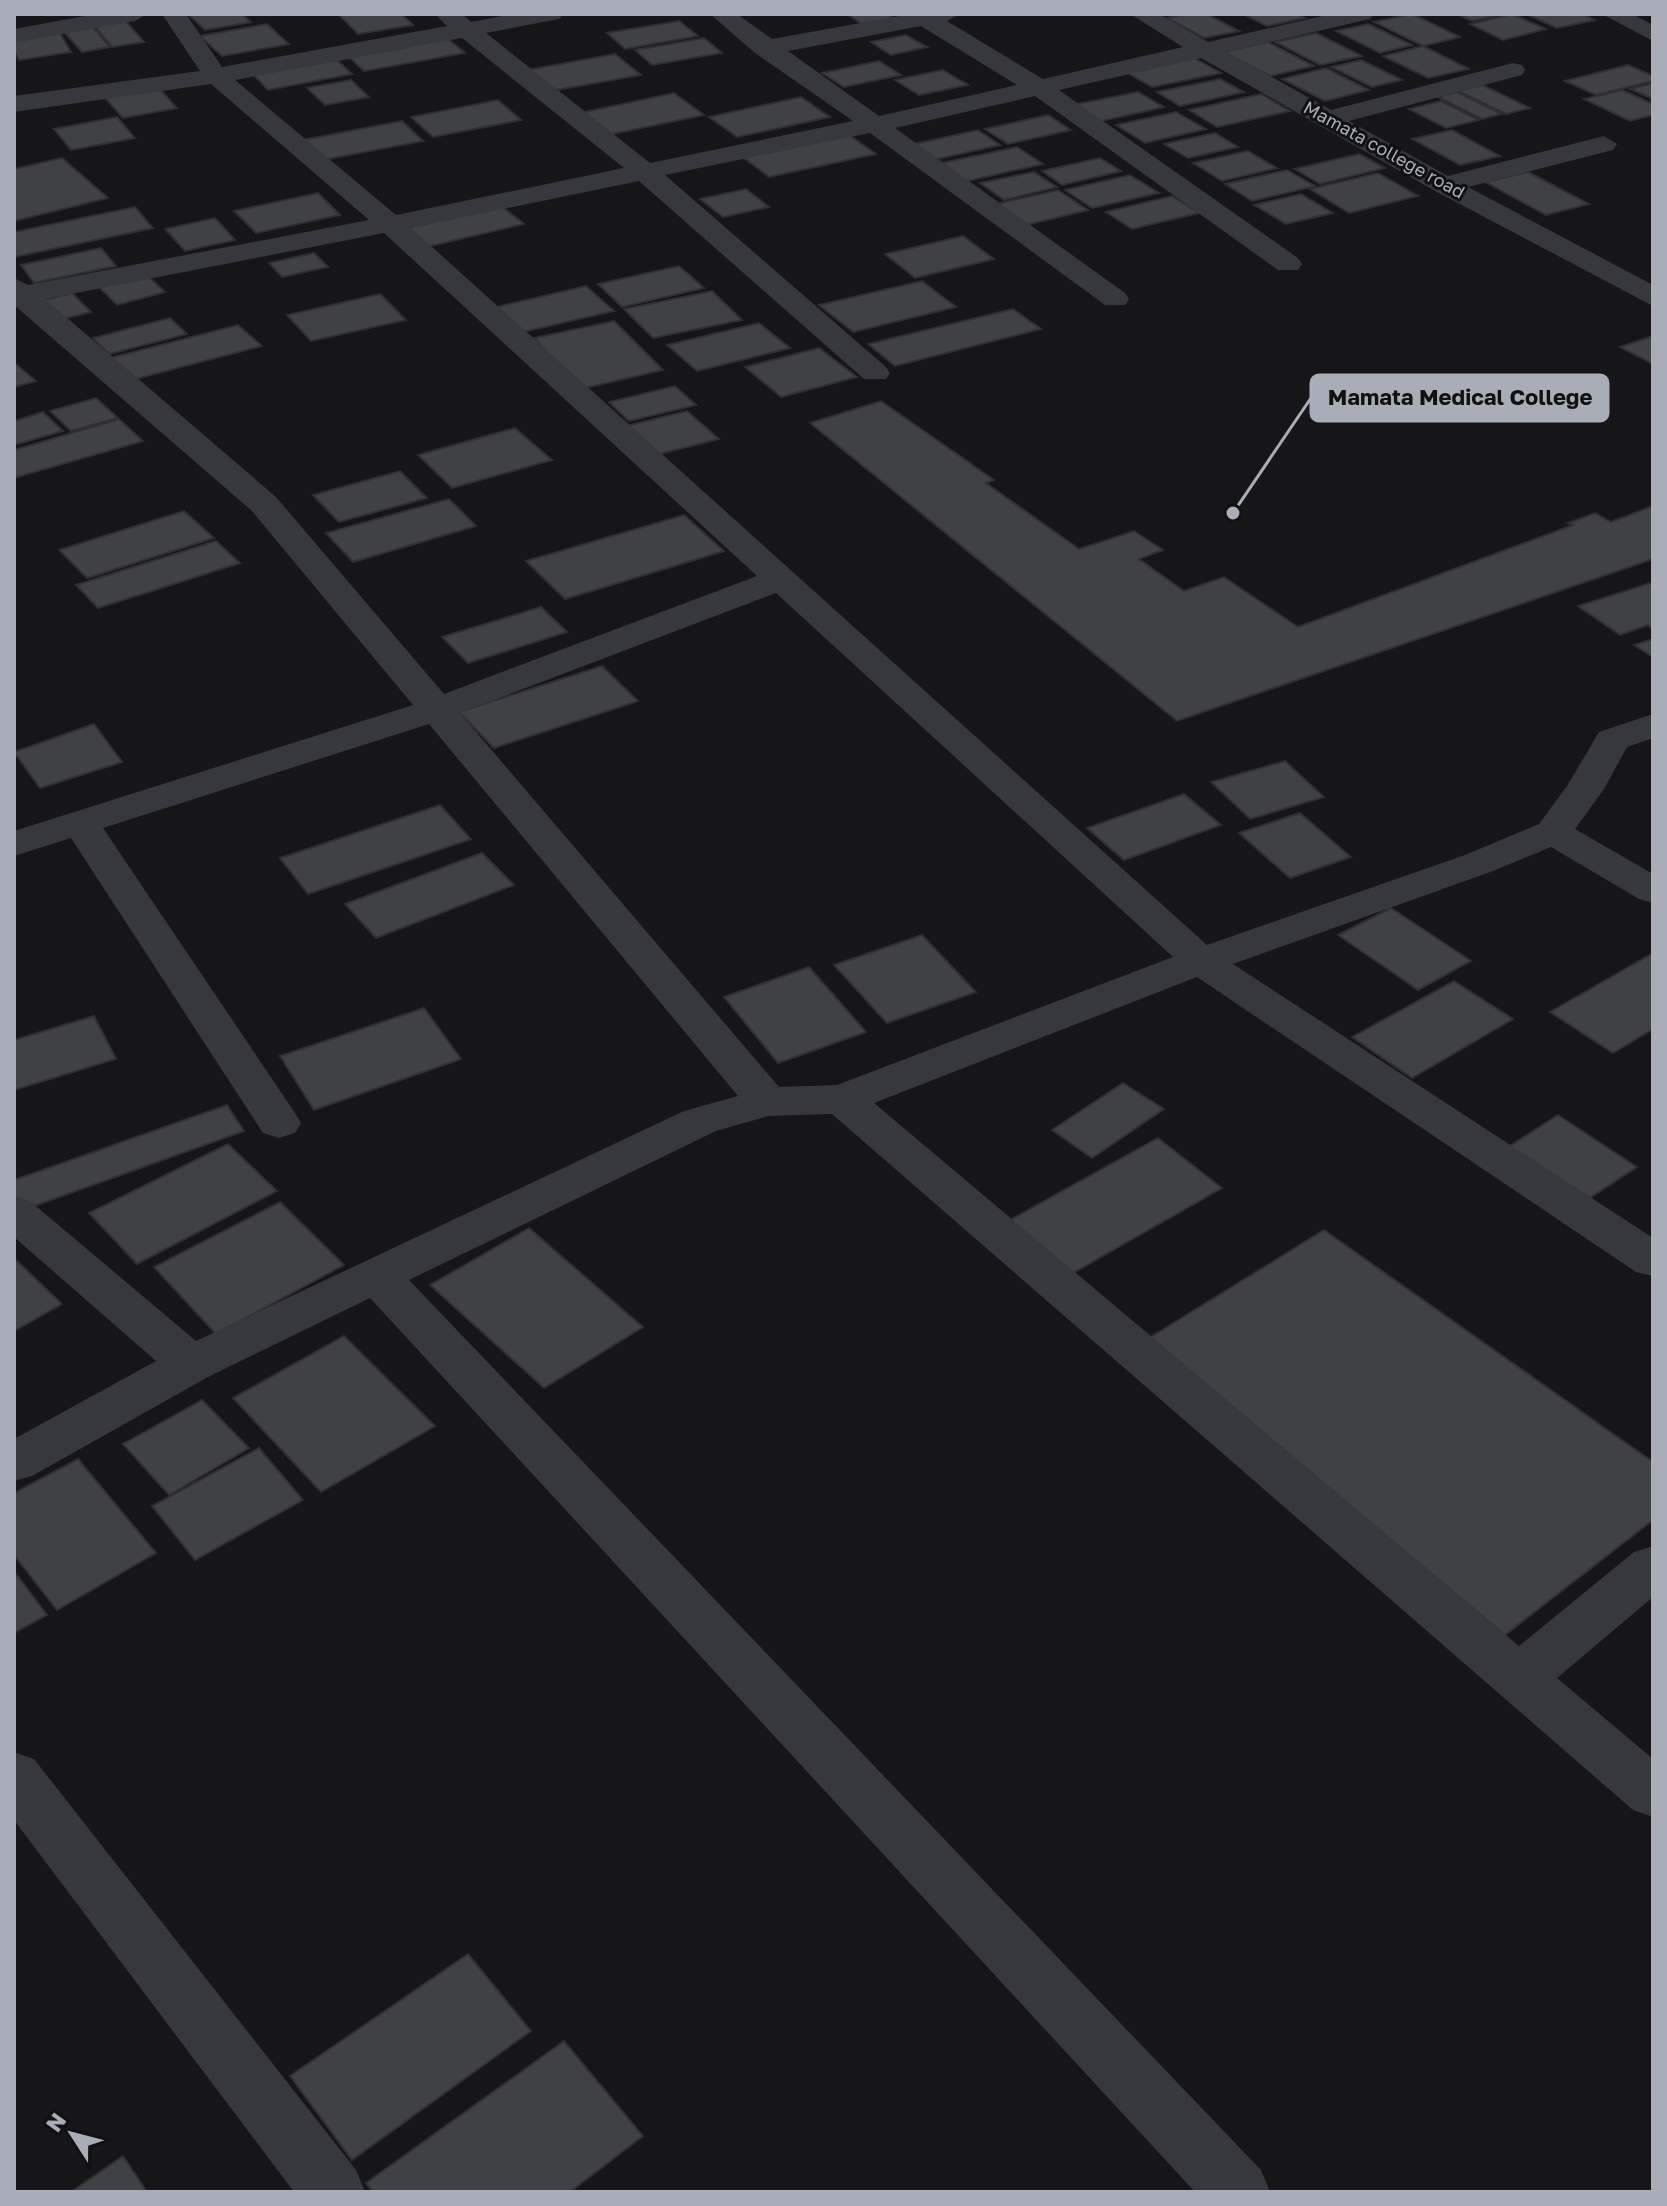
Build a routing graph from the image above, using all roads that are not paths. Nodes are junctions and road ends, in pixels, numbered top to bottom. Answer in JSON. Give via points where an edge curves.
{"nodes":[{"id":1,"x":54,"y":14,"type":"edge"},
{"id":2,"x":135,"y":14,"type":"edge"},
{"id":3,"x":174,"y":14,"type":"edge"},
{"id":4,"x":551,"y":14,"type":"edge"},
{"id":5,"x":722,"y":14,"type":"edge"},
{"id":6,"x":1142,"y":14,"type":"edge"},
{"id":7,"x":1362,"y":14,"type":"edge"},
{"id":8,"x":1614,"y":14,"type":"edge"},
{"id":9,"x":937,"y":16,"type":"edge"},
{"id":10,"x":93,"y":21,"type":"junction"},
{"id":11,"x":458,"y":21,"type":"edge"},
{"id":12,"x":1653,"y":34,"type":"edge"},
{"id":13,"x":14,"y":36,"type":"edge"},
{"id":14,"x":764,"y":48,"type":"junction"},
{"id":15,"x":1210,"y":50,"type":"junction"},
{"id":16,"x":1513,"y":70,"type":"dead end"},
{"id":17,"x":216,"y":76,"type":"junction"},
{"id":18,"x":1040,"y":88,"type":"junction"},
{"id":19,"x":14,"y":104,"type":"edge"},
{"id":20,"x":1327,"y":119,"type":"junction"},
{"id":21,"x":877,"y":124,"type":"junction"},
{"id":22,"x":1604,"y":144,"type":"dead end"},
{"id":23,"x":643,"y":170,"type":"junction"},
{"id":24,"x":1444,"y":185,"type":"junction"},
{"id":25,"x":390,"y":224,"type":"junction"},
{"id":26,"x":1288,"y":264,"type":"dead end"},
{"id":27,"x":1644,"y":287,"type":"edge"},
{"id":28,"x":17,"y":292,"type":"edge"},
{"id":29,"x":1115,"y":299,"type":"dead end"},
{"id":30,"x":875,"y":373,"type":"dead end"},
{"id":31,"x":781,"y":579,"type":"junction"},
{"id":32,"x":438,"y":709,"type":"junction"},
{"id":33,"x":1653,"y":725,"type":"edge"},
{"id":34,"x":81,"y":824,"type":"junction"},
{"id":35,"x":1553,"y":832,"type":"junction"},
{"id":36,"x":14,"y":844,"type":"edge"},
{"id":37,"x":1653,"y":891,"type":"edge"},
{"id":38,"x":1201,"y":961,"type":"junction"},
{"id":39,"x":842,"y":1099,"type":"junction"},
{"id":40,"x":767,"y":1102,"type":"junction"},
{"id":41,"x":279,"y":1123,"type":"dead end"},
{"id":42,"x":14,"y":1212,"type":"edge"},
{"id":43,"x":1653,"y":1260,"type":"edge"},
{"id":44,"x":377,"y":1276,"type":"junction"},
{"id":45,"x":191,"y":1364,"type":"junction"},
{"id":46,"x":14,"y":1462,"type":"edge"},
{"id":47,"x":1653,"y":1567,"type":"edge"},
{"id":48,"x":1518,"y":1679,"type":"junction"},
{"id":49,"x":14,"y":1776,"type":"edge"},
{"id":50,"x":1653,"y":1793,"type":"edge"},
{"id":51,"x":333,"y":2192,"type":"edge"},
{"id":52,"x":1238,"y":2192,"type":"edge"}],
"edges":[{"from":1,"to":10,"type":"street"},
{"from":2,"to":10,"type":"street"},
{"from":3,"to":17,"type":"street"},
{"from":4,"to":11,"type":"street"},
{"from":5,"to":14,"type":"street"},
{"from":6,"to":15,"type":"street","name":"Mamata college road"},
{"from":7,"to":15,"type":"street"},
{"from":8,"to":12,"type":"street"},
{"from":9,"to":14,"type":"street"},
{"from":9,"to":18,"type":"street"},
{"from":10,"to":13,"type":"street"},
{"from":11,"to":17,"type":"street"},
{"from":11,"to":23,"type":"street"},
{"from":14,"to":21,"type":"street"},
{"from":15,"to":18,"type":"street"},
{"from":15,"to":20,"type":"street","name":"Mamata college road"},
{"from":16,"to":20,"type":"street"},
{"from":17,"to":19,"type":"street"},
{"from":17,"to":25,"type":"street"},
{"from":18,"to":21,"type":"street"},
{"from":18,"to":26,"type":"street"},
{"from":20,"to":24,"type":"street","name":"Mamata college road"},
{"from":21,"to":23,"type":"street"},
{"from":21,"to":29,"type":"street"},
{"from":22,"to":24,"type":"street"},
{"from":23,"to":25,"type":"street"},
{"from":23,"to":30,"type":"street"},
{"from":24,"to":27,"type":"street","name":"Mamata college road"},
{"from":25,"to":28,"type":"street"},
{"from":25,"to":31,"type":"street"},
{"from":28,"to":32,"type":"street","via":[[264,504]]},
{"from":31,"to":32,"type":"street"},
{"from":31,"to":38,"type":"street"},
{"from":32,"to":34,"type":"street"},
{"from":32,"to":40,"type":"street"},
{"from":33,"to":35,"type":"street","via":[[1612,740]]},
{"from":34,"to":36,"type":"street"},
{"from":34,"to":41,"type":"street"},
{"from":35,"to":37,"type":"street"},
{"from":35,"to":38,"type":"street"},
{"from":38,"to":39,"type":"street"},
{"from":38,"to":43,"type":"street"},
{"from":39,"to":40,"type":"street"},
{"from":39,"to":48,"type":"street"},
{"from":40,"to":44,"type":"street","via":[[700,1121]]},
{"from":42,"to":45,"type":"street"},
{"from":44,"to":45,"type":"street"},
{"from":44,"to":52,"type":"street"},
{"from":45,"to":46,"type":"street"},
{"from":47,"to":48,"type":"street"},
{"from":48,"to":50,"type":"street"},
{"from":49,"to":51,"type":"street"}]}
